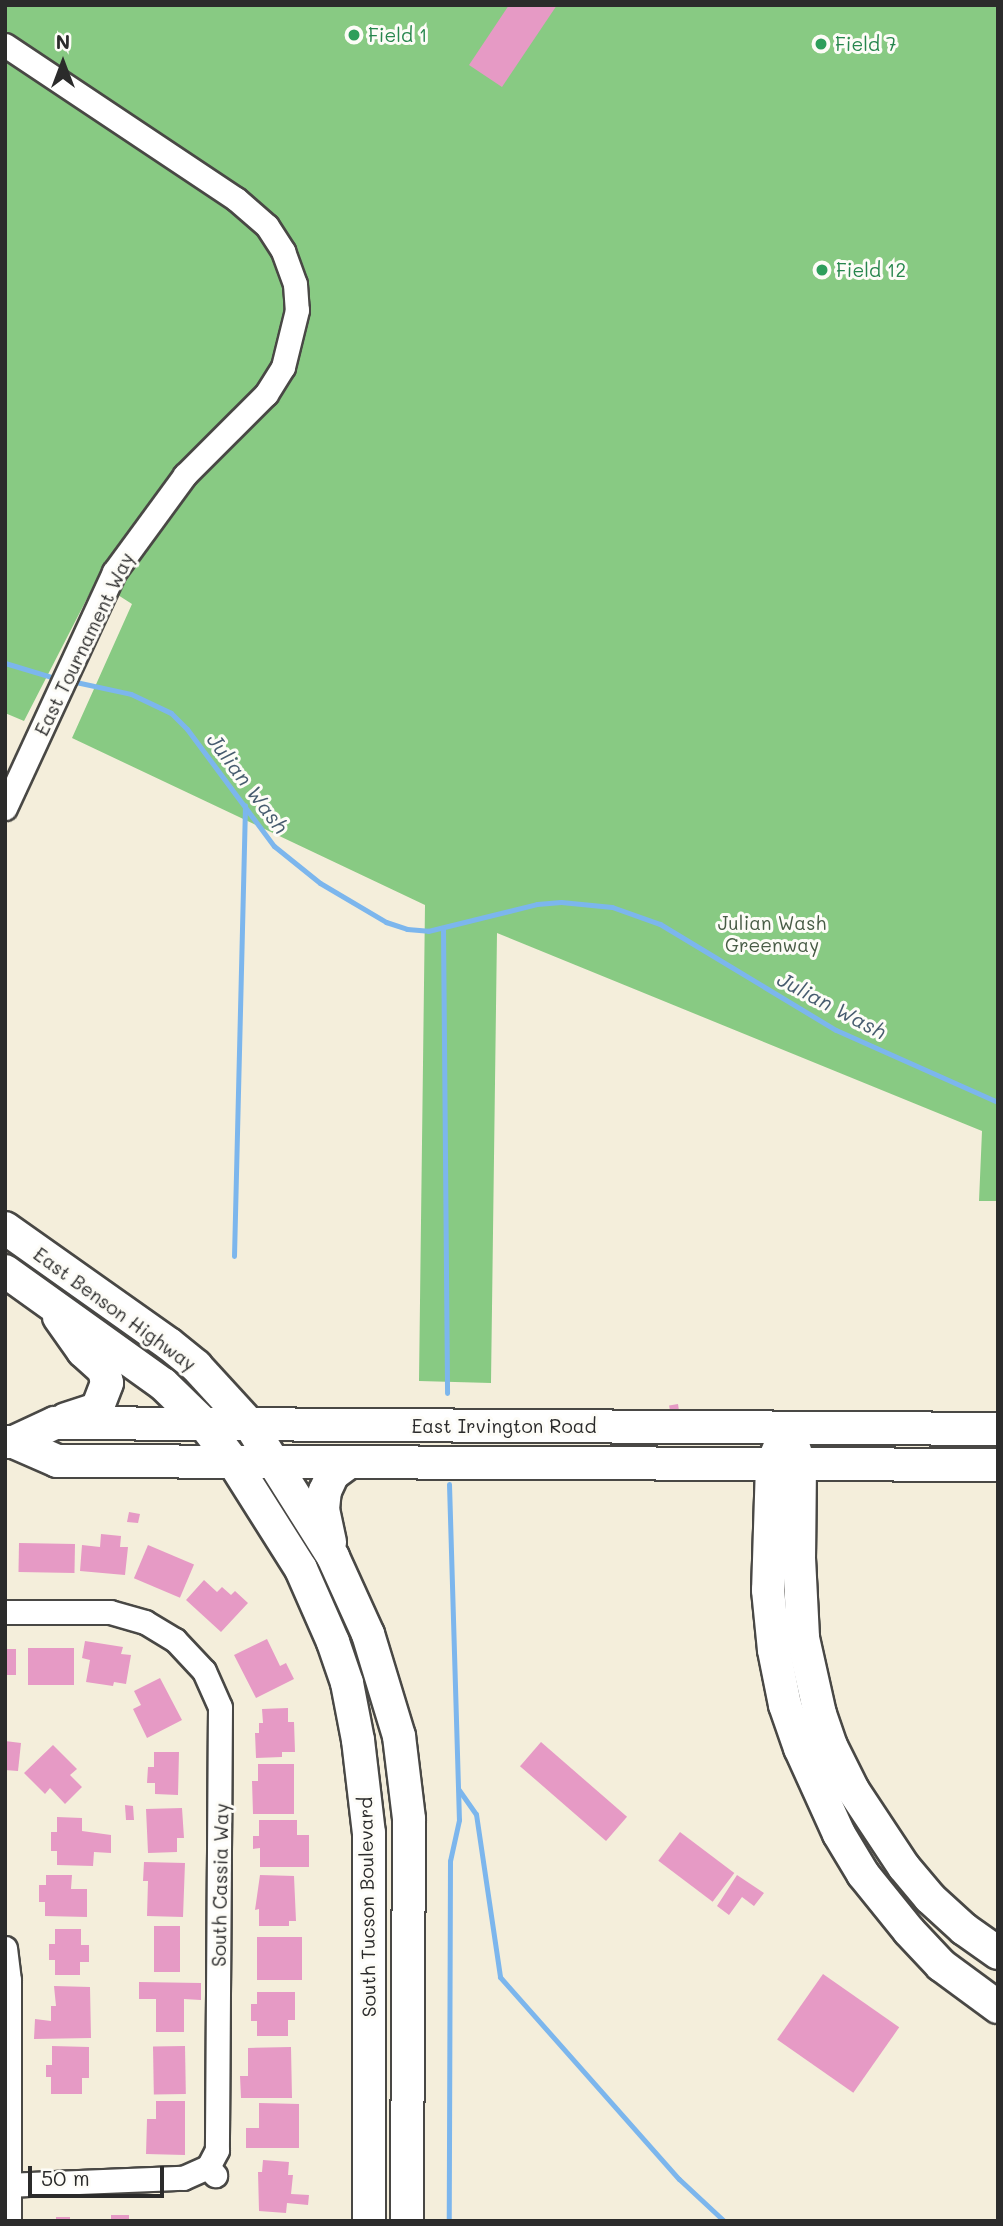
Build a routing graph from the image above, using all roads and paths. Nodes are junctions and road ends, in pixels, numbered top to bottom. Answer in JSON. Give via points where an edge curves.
{"nodes":[{"id":1,"x":5,"y":45,"type":"edge"},
{"id":2,"x":5,"y":808,"type":"edge"},
{"id":3,"x":5,"y":1228,"type":"edge"},
{"id":4,"x":5,"y":1271,"type":"edge"},
{"id":5,"x":46,"y":1299,"type":"junction"},
{"id":6,"x":55,"y":1423,"type":"junction"},
{"id":7,"x":204,"y":1424,"type":"junction"},
{"id":8,"x":250,"y":1424,"type":"junction"},
{"id":9,"x":788,"y":1427,"type":"junction"},
{"id":10,"x":998,"y":1429,"type":"edge"},
{"id":11,"x":10,"y":1442,"type":"edge"},
{"id":12,"x":234,"y":1462,"type":"junction"},
{"id":13,"x":276,"y":1463,"type":"junction"},
{"id":14,"x":348,"y":1464,"type":"junction"},
{"id":15,"x":786,"y":1465,"type":"junction"},
{"id":16,"x":998,"y":1465,"type":"edge"},
{"id":17,"x":333,"y":1557,"type":"junction"},
{"id":18,"x":5,"y":1612,"type":"edge"},
{"id":19,"x":5,"y":1948,"type":"edge"},
{"id":20,"x":998,"y":1953,"type":"edge"},
{"id":21,"x":7,"y":1981,"type":"edge"},
{"id":22,"x":998,"y":2007,"type":"edge"},
{"id":23,"x":6,"y":2184,"type":"edge"},
{"id":24,"x":9,"y":2221,"type":"edge"},
{"id":25,"x":369,"y":2221,"type":"edge"},
{"id":26,"x":407,"y":2221,"type":"edge"}],
"edges":[{"from":1,"to":2,"type":"street","name":"East Tournament Way","via":[[236,199],[267,226],[283,251],[295,284],[297,310],[283,367],[266,394],[185,475],[114,572]]},
{"from":3,"to":8,"type":"main road","name":"East Benson Highway","via":[[187,1359]]},
{"from":4,"to":5,"type":"main road","name":"East Benson Highway"},
{"from":5,"to":6,"type":"main road","via":[[83,1351],[104,1370],[107,1383],[97,1409]]},
{"from":5,"to":7,"type":"main road","name":"East Benson Highway","via":[[163,1384]]},
{"from":6,"to":7,"type":"main road","name":"East Irvington Road"},
{"from":6,"to":11,"type":"main road","name":"East Irvington Road"},
{"from":7,"to":8,"type":"main road","name":"East Irvington Road"},
{"from":7,"to":12,"type":"main road","name":"South Tucson Boulevard"},
{"from":8,"to":9,"type":"main road","name":"East Irvington Road"},
{"from":8,"to":13,"type":"main road","name":"South Tucson Boulevard"},
{"from":9,"to":10,"type":"main road","name":"East Irvington Road"},
{"from":9,"to":15,"type":"main road"},
{"from":11,"to":12,"type":"main road","name":"East Irvington Road","via":[[57,1461]]},
{"from":12,"to":13,"type":"main road","name":"East Irvington Road"},
{"from":12,"to":25,"type":"main road","name":"South Tucson Boulevard","via":[[301,1569],[321,1613],[347,1683],[358,1740],[369,1833]]},
{"from":13,"to":14,"type":"main road","name":"East Irvington Road"},
{"from":13,"to":17,"type":"main road","name":"South Tucson Boulevard"},
{"from":14,"to":15,"type":"main road","name":"East Irvington Road"},
{"from":14,"to":17,"type":"main road","via":[[333,1474],[325,1495],[323,1509]]},
{"from":15,"to":16,"type":"main road","name":"East Irvington Road"},
{"from":15,"to":20,"type":"main road","via":[[799,1558],[803,1638],[831,1746],[853,1790],[904,1867],[930,1898]]},
{"from":15,"to":22,"type":"main road","via":[[768,1590],[785,1705],[814,1783],[857,1864],[889,1907],[941,1965]]},
{"from":17,"to":26,"type":"main road","name":"South Tucson Boulevard","via":[[382,1674],[405,1774],[409,1819]]},
{"from":18,"to":23,"type":"street","name":"South Cassia Way","via":[[110,1612],[145,1622],[175,1640],[204,1671],[220,1707],[218,2150],[212,2171],[183,2178]]},
{"from":19,"to":21,"type":"street"},
{"from":21,"to":23,"type":"street"},
{"from":23,"to":24,"type":"street"}]}
